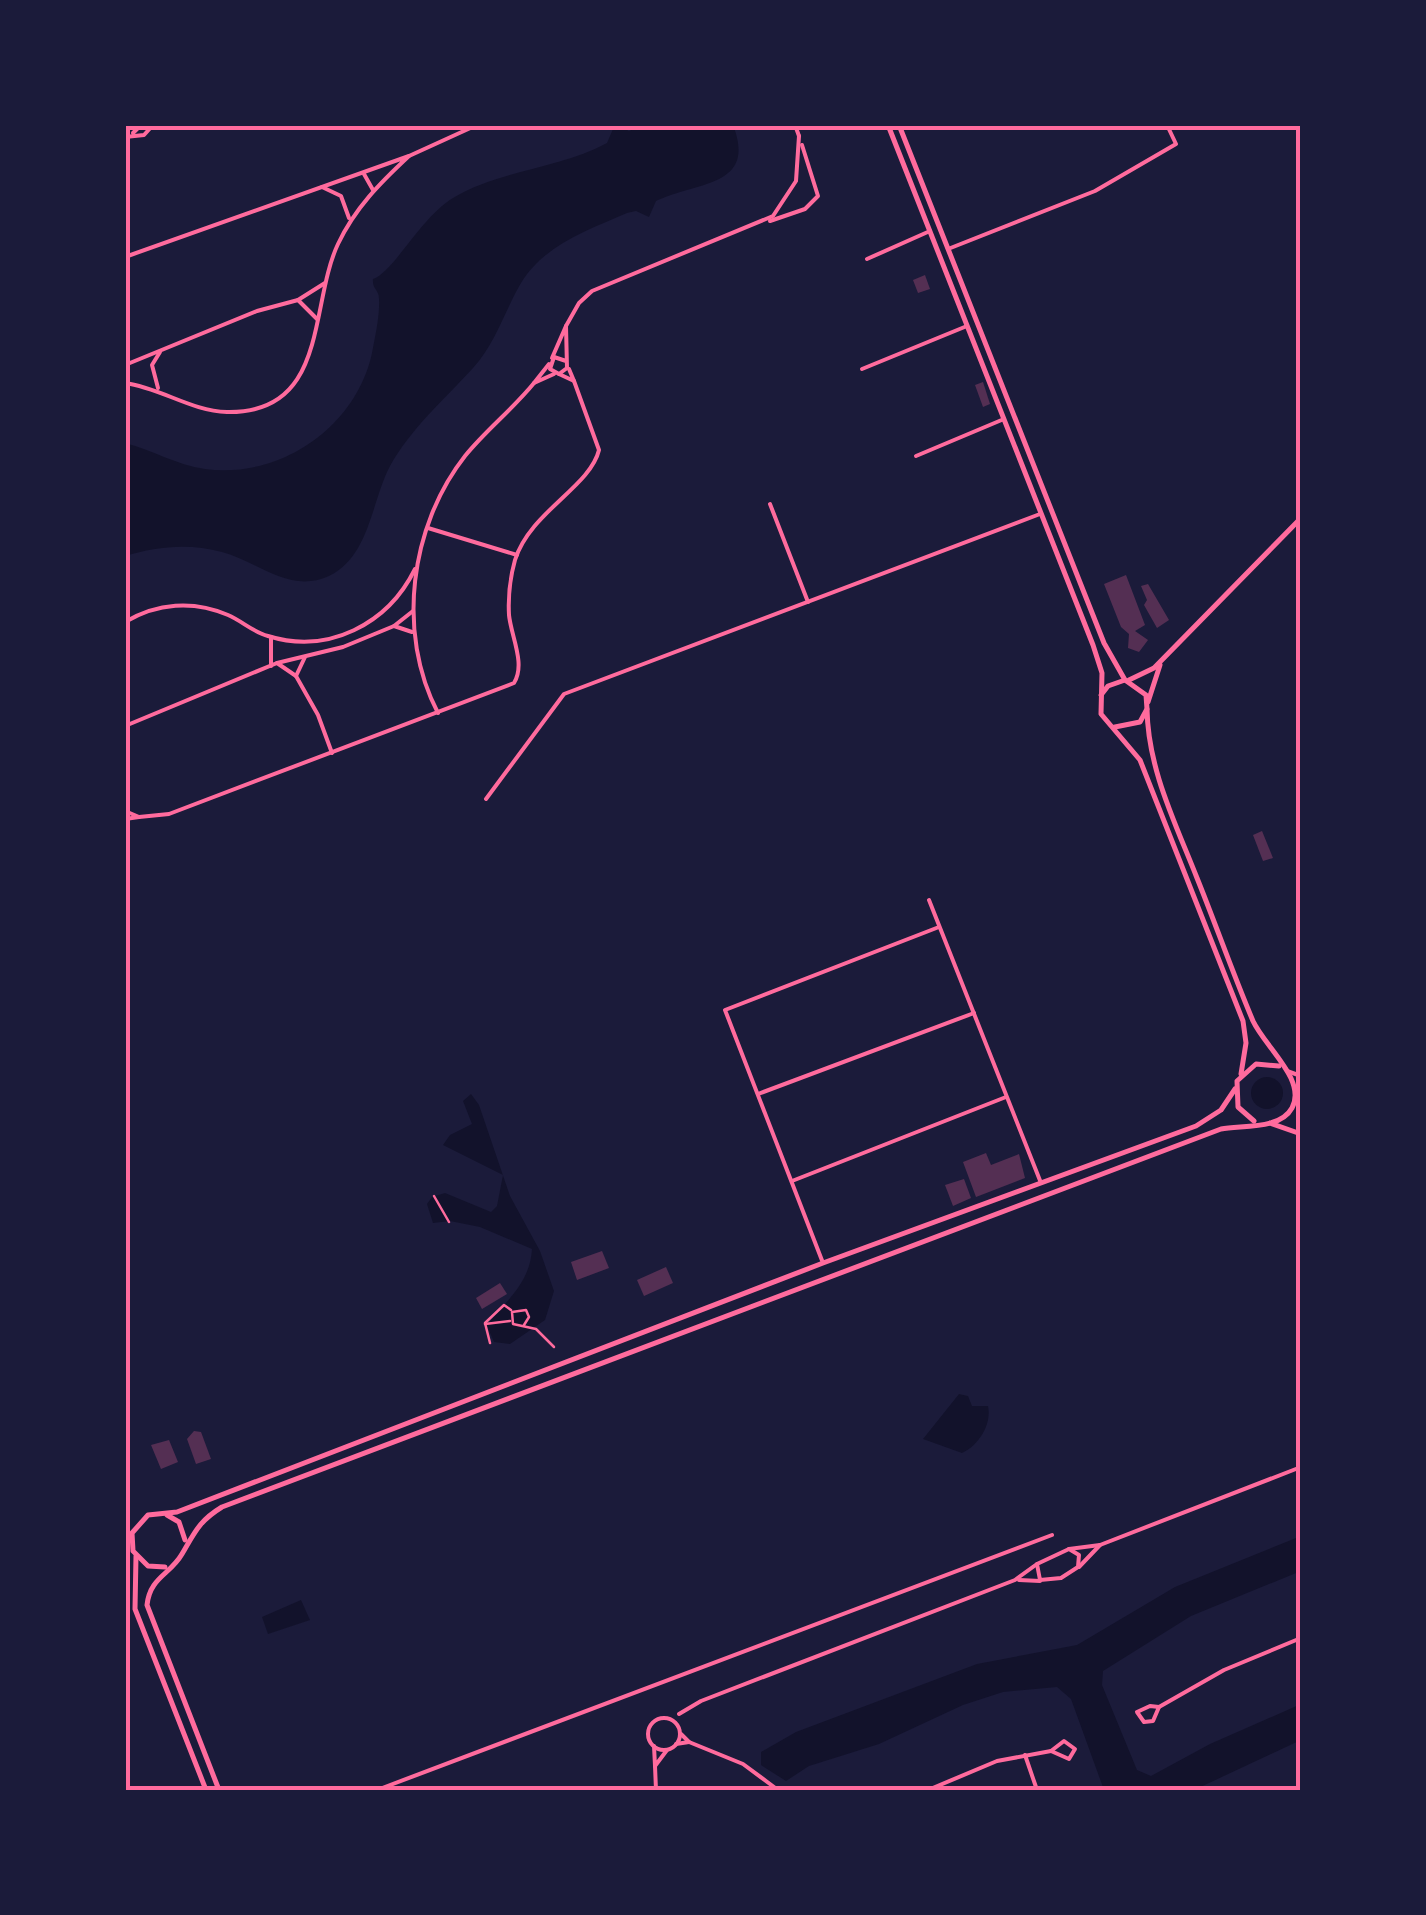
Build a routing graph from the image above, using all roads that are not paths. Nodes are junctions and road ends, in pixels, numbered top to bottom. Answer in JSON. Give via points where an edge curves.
{"nodes":[{"id":1,"x":141,"y":125,"type":"edge"},
{"id":2,"x":153,"y":125,"type":"edge"},
{"id":3,"x":476,"y":125,"type":"edge"},
{"id":4,"x":795,"y":125,"type":"edge"},
{"id":5,"x":888,"y":125,"type":"edge"},
{"id":6,"x":899,"y":125,"type":"edge"},
{"id":7,"x":1168,"y":125,"type":"edge"},
{"id":8,"x":127,"y":136,"type":"edge"},
{"id":9,"x":799,"y":136,"type":"junction"},
{"id":10,"x":409,"y":156,"type":"junction"},
{"id":11,"x":364,"y":174,"type":"junction"},
{"id":12,"x":345,"y":180,"type":"junction"},
{"id":13,"x":322,"y":188,"type":"junction"},
{"id":14,"x":373,"y":190,"type":"junction"},
{"id":15,"x":341,"y":196,"type":"junction"},
{"id":16,"x":346,"y":204,"type":"junction"},
{"id":17,"x":360,"y":205,"type":"junction"},
{"id":18,"x":348,"y":223,"type":"junction"},
{"id":19,"x":760,"y":224,"type":"junction"},
{"id":20,"x":930,"y":232,"type":"junction"},
{"id":21,"x":948,"y":249,"type":"junction"},
{"id":22,"x":125,"y":256,"type":"edge"},
{"id":23,"x":867,"y":259,"type":"dead end"},
{"id":24,"x":325,"y":283,"type":"junction"},
{"id":25,"x":298,"y":300,"type":"junction"},
{"id":26,"x":318,"y":324,"type":"junction"},
{"id":27,"x":566,"y":326,"type":"junction"},
{"id":28,"x":968,"y":326,"type":"junction"},
{"id":29,"x":163,"y":348,"type":"junction"},
{"id":30,"x":550,"y":361,"type":"junction"},
{"id":31,"x":567,"y":363,"type":"junction"},
{"id":32,"x":125,"y":365,"type":"edge"},
{"id":33,"x":862,"y":369,"type":"dead end"},
{"id":34,"x":557,"y":374,"type":"junction"},
{"id":35,"x":574,"y":381,"type":"junction"},
{"id":36,"x":127,"y":382,"type":"edge"},
{"id":37,"x":534,"y":383,"type":"junction"},
{"id":38,"x":158,"y":388,"type":"junction"},
{"id":39,"x":1004,"y":419,"type":"junction"},
{"id":40,"x":916,"y":456,"type":"dead end"},
{"id":41,"x":770,"y":504,"type":"dead end"},
{"id":42,"x":1042,"y":513,"type":"junction"},
{"id":43,"x":1301,"y":518,"type":"edge"},
{"id":44,"x":428,"y":528,"type":"junction"},
{"id":45,"x":517,"y":555,"type":"junction"},
{"id":46,"x":419,"y":558,"type":"junction"},
{"id":47,"x":397,"y":598,"type":"junction"},
{"id":48,"x":413,"y":601,"type":"junction"},
{"id":49,"x":808,"y":602,"type":"junction"},
{"id":50,"x":413,"y":610,"type":"junction"},
{"id":51,"x":125,"y":622,"type":"edge"},
{"id":52,"x":394,"y":626,"type":"junction"},
{"id":53,"x":415,"y":636,"type":"junction"},
{"id":54,"x":272,"y":637,"type":"junction"},
{"id":55,"x":306,"y":656,"type":"junction"},
{"id":56,"x":1163,"y":658,"type":"junction"},
{"id":57,"x":274,"y":664,"type":"junction"},
{"id":58,"x":296,"y":676,"type":"junction"},
{"id":59,"x":1127,"y":680,"type":"junction"},
{"id":60,"x":1100,"y":698,"type":"junction"},
{"id":61,"x":1147,"y":706,"type":"junction"},
{"id":62,"x":438,"y":713,"type":"junction"},
{"id":63,"x":125,"y":726,"type":"edge"},
{"id":64,"x":1115,"y":727,"type":"junction"},
{"id":65,"x":332,"y":754,"type":"junction"},
{"id":66,"x":486,"y":799,"type":"dead end"},
{"id":67,"x":125,"y":811,"type":"edge"},
{"id":68,"x":139,"y":817,"type":"junction"},
{"id":69,"x":125,"y":819,"type":"edge"},
{"id":70,"x":929,"y":900,"type":"dead end"},
{"id":71,"x":940,"y":927,"type":"junction"},
{"id":72,"x":974,"y":1013,"type":"junction"},
{"id":73,"x":1284,"y":1069,"type":"junction"},
{"id":74,"x":1241,"y":1074,"type":"junction"},
{"id":75,"x":1301,"y":1076,"type":"edge"},
{"id":76,"x":1235,"y":1089,"type":"junction"},
{"id":77,"x":758,"y":1094,"type":"junction"},
{"id":78,"x":1007,"y":1097,"type":"junction"},
{"id":79,"x":1298,"y":1097,"type":"edge"},
{"id":80,"x":1258,"y":1123,"type":"junction"},
{"id":81,"x":1270,"y":1123,"type":"junction"},
{"id":82,"x":1301,"y":1134,"type":"edge"},
{"id":83,"x":792,"y":1180,"type":"junction"},
{"id":84,"x":1040,"y":1183,"type":"junction"},
{"id":85,"x":434,"y":1196,"type":"dead end"},
{"id":86,"x":449,"y":1222,"type":"dead end"},
{"id":87,"x":824,"y":1262,"type":"junction"},
{"id":88,"x":512,"y":1312,"type":"junction"},
{"id":89,"x":511,"y":1321,"type":"junction"},
{"id":90,"x":484,"y":1324,"type":"junction"},
{"id":91,"x":524,"y":1325,"type":"junction"},
{"id":92,"x":490,"y":1343,"type":"dead end"},
{"id":93,"x":554,"y":1347,"type":"dead end"},
{"id":94,"x":1301,"y":1467,"type":"edge"},
{"id":95,"x":164,"y":1514,"type":"junction"},
{"id":96,"x":1052,"y":1535,"type":"dead end"},
{"id":97,"x":1100,"y":1545,"type":"junction"},
{"id":98,"x":185,"y":1546,"type":"junction"},
{"id":99,"x":1069,"y":1549,"type":"junction"},
{"id":100,"x":136,"y":1556,"type":"junction"},
{"id":101,"x":1036,"y":1564,"type":"junction"},
{"id":102,"x":168,"y":1566,"type":"junction"},
{"id":103,"x":1078,"y":1567,"type":"junction"},
{"id":104,"x":1014,"y":1580,"type":"junction"},
{"id":105,"x":1046,"y":1582,"type":"junction"},
{"id":106,"x":1301,"y":1638,"type":"edge"},
{"id":107,"x":1159,"y":1708,"type":"junction"},
{"id":108,"x":680,"y":1714,"type":"junction"},
{"id":109,"x":666,"y":1718,"type":"junction"},
{"id":110,"x":677,"y":1725,"type":"junction"},
{"id":111,"x":680,"y":1733,"type":"junction"},
{"id":112,"x":689,"y":1742,"type":"junction"},
{"id":113,"x":676,"y":1744,"type":"junction"},
{"id":114,"x":654,"y":1746,"type":"junction"},
{"id":115,"x":668,"y":1749,"type":"junction"},
{"id":116,"x":1050,"y":1751,"type":"junction"},
{"id":117,"x":1025,"y":1755,"type":"junction"},
{"id":118,"x":656,"y":1766,"type":"junction"},
{"id":119,"x":206,"y":1790,"type":"edge"},
{"id":120,"x":219,"y":1790,"type":"edge"},
{"id":121,"x":377,"y":1790,"type":"edge"},
{"id":122,"x":656,"y":1790,"type":"edge"},
{"id":123,"x":778,"y":1790,"type":"edge"},
{"id":124,"x":928,"y":1790,"type":"edge"},
{"id":125,"x":1037,"y":1790,"type":"edge"}],
"edges":[{"from":1,"to":8,"type":"street"},
{"from":2,"to":8,"type":"street","via":[[144,135]]},
{"from":3,"to":10,"type":"street"},
{"from":4,"to":9,"type":"street"},
{"from":5,"to":20,"type":"main road"},
{"from":6,"to":21,"type":"main road"},
{"from":7,"to":21,"type":"street","via":[[1176,144],[1114,182]]},
{"from":9,"to":19,"type":"street","via":[[793,190]]},
{"from":9,"to":19,"type":"street","via":[[818,196],[805,210]]},
{"from":10,"to":11,"type":"street"},
{"from":10,"to":14,"type":"street"},
{"from":11,"to":12,"type":"street"},
{"from":11,"to":14,"type":"street"},
{"from":12,"to":13,"type":"street"},
{"from":12,"to":15,"type":"street"},
{"from":13,"to":15,"type":"street"},
{"from":13,"to":22,"type":"street"},
{"from":14,"to":17,"type":"street"},
{"from":15,"to":16,"type":"street"},
{"from":16,"to":17,"type":"street"},
{"from":16,"to":18,"type":"street"},
{"from":17,"to":18,"type":"street"},
{"from":18,"to":24,"type":"street"},
{"from":19,"to":27,"type":"street","via":[[592,291]]},
{"from":20,"to":23,"type":"street"},
{"from":20,"to":28,"type":"main road"},
{"from":21,"to":59,"type":"main road","via":[[1104,643]]},
{"from":24,"to":25,"type":"street"},
{"from":24,"to":26,"type":"street"},
{"from":25,"to":26,"type":"street"},
{"from":25,"to":29,"type":"street"},
{"from":26,"to":38,"type":"street","via":[[297,378],[255,408],[205,409]]},
{"from":27,"to":30,"type":"street"},
{"from":27,"to":31,"type":"street"},
{"from":28,"to":33,"type":"street"},
{"from":28,"to":39,"type":"main road"},
{"from":29,"to":32,"type":"street"},
{"from":29,"to":38,"type":"street","via":[[152,365]]},
{"from":30,"to":31,"type":"street","via":[[560,356]]},
{"from":30,"to":34,"type":"street"},
{"from":30,"to":37,"type":"street"},
{"from":31,"to":34,"type":"street"},
{"from":31,"to":35,"type":"street"},
{"from":34,"to":35,"type":"street"},
{"from":34,"to":37,"type":"street"},
{"from":35,"to":45,"type":"street","via":[[599,442],[598,456],[541,516]]},
{"from":36,"to":38,"type":"street"},
{"from":37,"to":44,"type":"street","via":[[467,454]]},
{"from":39,"to":40,"type":"street"},
{"from":39,"to":42,"type":"main road"},
{"from":41,"to":49,"type":"street"},
{"from":42,"to":49,"type":"street"},
{"from":42,"to":60,"type":"main road","via":[[1099,660]]},
{"from":43,"to":56,"type":"main road"},
{"from":44,"to":45,"type":"street"},
{"from":44,"to":46,"type":"street"},
{"from":45,"to":62,"type":"street","via":[[509,598],[517,678]]},
{"from":46,"to":47,"type":"street"},
{"from":46,"to":48,"type":"street"},
{"from":47,"to":48,"type":"street"},
{"from":47,"to":54,"type":"street","via":[[372,622],[338,636],[306,642]]},
{"from":48,"to":50,"type":"street"},
{"from":49,"to":66,"type":"street","via":[[558,698]]},
{"from":50,"to":52,"type":"street"},
{"from":50,"to":53,"type":"street"},
{"from":51,"to":54,"type":"street","via":[[150,610],[194,606]]},
{"from":52,"to":53,"type":"street"},
{"from":52,"to":55,"type":"street"},
{"from":53,"to":62,"type":"street"},
{"from":54,"to":57,"type":"street"},
{"from":55,"to":57,"type":"street"},
{"from":55,"to":58,"type":"street"},
{"from":56,"to":59,"type":"main road"},
{"from":56,"to":61,"type":"main road"},
{"from":57,"to":58,"type":"street"},
{"from":57,"to":63,"type":"street"},
{"from":58,"to":65,"type":"street"},
{"from":59,"to":60,"type":"main road","via":[[1108,686]]},
{"from":59,"to":61,"type":"main road","via":[[1142,688]]},
{"from":60,"to":64,"type":"main road","via":[[1101,714]]},
{"from":61,"to":64,"type":"main road","via":[[1134,726]]},
{"from":61,"to":73,"type":"main road","via":[[1156,773],[1252,1019]]},
{"from":62,"to":65,"type":"street"},
{"from":64,"to":74,"type":"main road","via":[[1140,760],[1243,1021]]},
{"from":65,"to":68,"type":"street","via":[[169,814]]},
{"from":67,"to":68,"type":"street"},
{"from":68,"to":69,"type":"street"},
{"from":70,"to":71,"type":"street"},
{"from":71,"to":72,"type":"street"},
{"from":71,"to":77,"type":"street","via":[[726,1010]]},
{"from":72,"to":77,"type":"street"},
{"from":72,"to":78,"type":"street"},
{"from":73,"to":74,"type":"main road","via":[[1264,1062]]},
{"from":73,"to":75,"type":"street"},
{"from":73,"to":79,"type":"main road"},
{"from":74,"to":76,"type":"main road"},
{"from":76,"to":80,"type":"main road","via":[[1238,1106]]},
{"from":76,"to":84,"type":"main road","via":[[1209,1120]]},
{"from":77,"to":83,"type":"street"},
{"from":78,"to":83,"type":"street"},
{"from":78,"to":84,"type":"street"},
{"from":79,"to":81,"type":"main road","via":[[1285,1117]]},
{"from":80,"to":81,"type":"main road"},
{"from":80,"to":98,"type":"main road","via":[[1214,1132],[222,1507],[194,1526]]},
{"from":81,"to":82,"type":"main road"},
{"from":83,"to":87,"type":"street"},
{"from":84,"to":87,"type":"main road"},
{"from":85,"to":86,"type":"street"},
{"from":87,"to":95,"type":"main road"},
{"from":88,"to":89,"type":"street"},
{"from":88,"to":90,"type":"street","via":[[504,1305]]},
{"from":88,"to":91,"type":"street","via":[[526,1310]]},
{"from":89,"to":90,"type":"street"},
{"from":89,"to":91,"type":"street"},
{"from":90,"to":92,"type":"street"},
{"from":91,"to":93,"type":"street"},
{"from":94,"to":97,"type":"street"},
{"from":95,"to":98,"type":"main road","via":[[178,1522]]},
{"from":95,"to":100,"type":"main road","via":[[148,1515],[135,1526]]},
{"from":96,"to":121,"type":"street"},
{"from":97,"to":99,"type":"street"},
{"from":97,"to":103,"type":"street"},
{"from":98,"to":102,"type":"main road"},
{"from":99,"to":101,"type":"street"},
{"from":99,"to":103,"type":"street"},
{"from":100,"to":102,"type":"main road","via":[[148,1566]]},
{"from":100,"to":119,"type":"main road","via":[[136,1609]]},
{"from":101,"to":104,"type":"street"},
{"from":101,"to":105,"type":"street","via":[[1036,1575]]},
{"from":102,"to":120,"type":"main road","via":[[150,1586],[147,1605]]},
{"from":103,"to":105,"type":"street"},
{"from":104,"to":105,"type":"street"},
{"from":104,"to":108,"type":"street","via":[[806,1658]]},
{"from":106,"to":107,"type":"street","via":[[1224,1670]]},
{"from":107,"to":107,"type":"street","via":[[1140,1707],[1137,1717],[1148,1723]]},
{"from":108,"to":109,"type":"street"},
{"from":108,"to":110,"type":"street"},
{"from":109,"to":110,"type":"street"},
{"from":109,"to":114,"type":"street","via":[[650,1725]]},
{"from":110,"to":111,"type":"street"},
{"from":111,"to":112,"type":"street"},
{"from":111,"to":113,"type":"street"},
{"from":112,"to":113,"type":"street"},
{"from":112,"to":123,"type":"street","via":[[727,1755]]},
{"from":113,"to":115,"type":"street"},
{"from":114,"to":115,"type":"street"},
{"from":114,"to":118,"type":"street"},
{"from":115,"to":118,"type":"street"},
{"from":116,"to":116,"type":"street","via":[[1066,1759],[1075,1750],[1064,1741]]},
{"from":116,"to":117,"type":"street"},
{"from":117,"to":124,"type":"street"},
{"from":117,"to":125,"type":"street"},
{"from":118,"to":122,"type":"street"}]}
